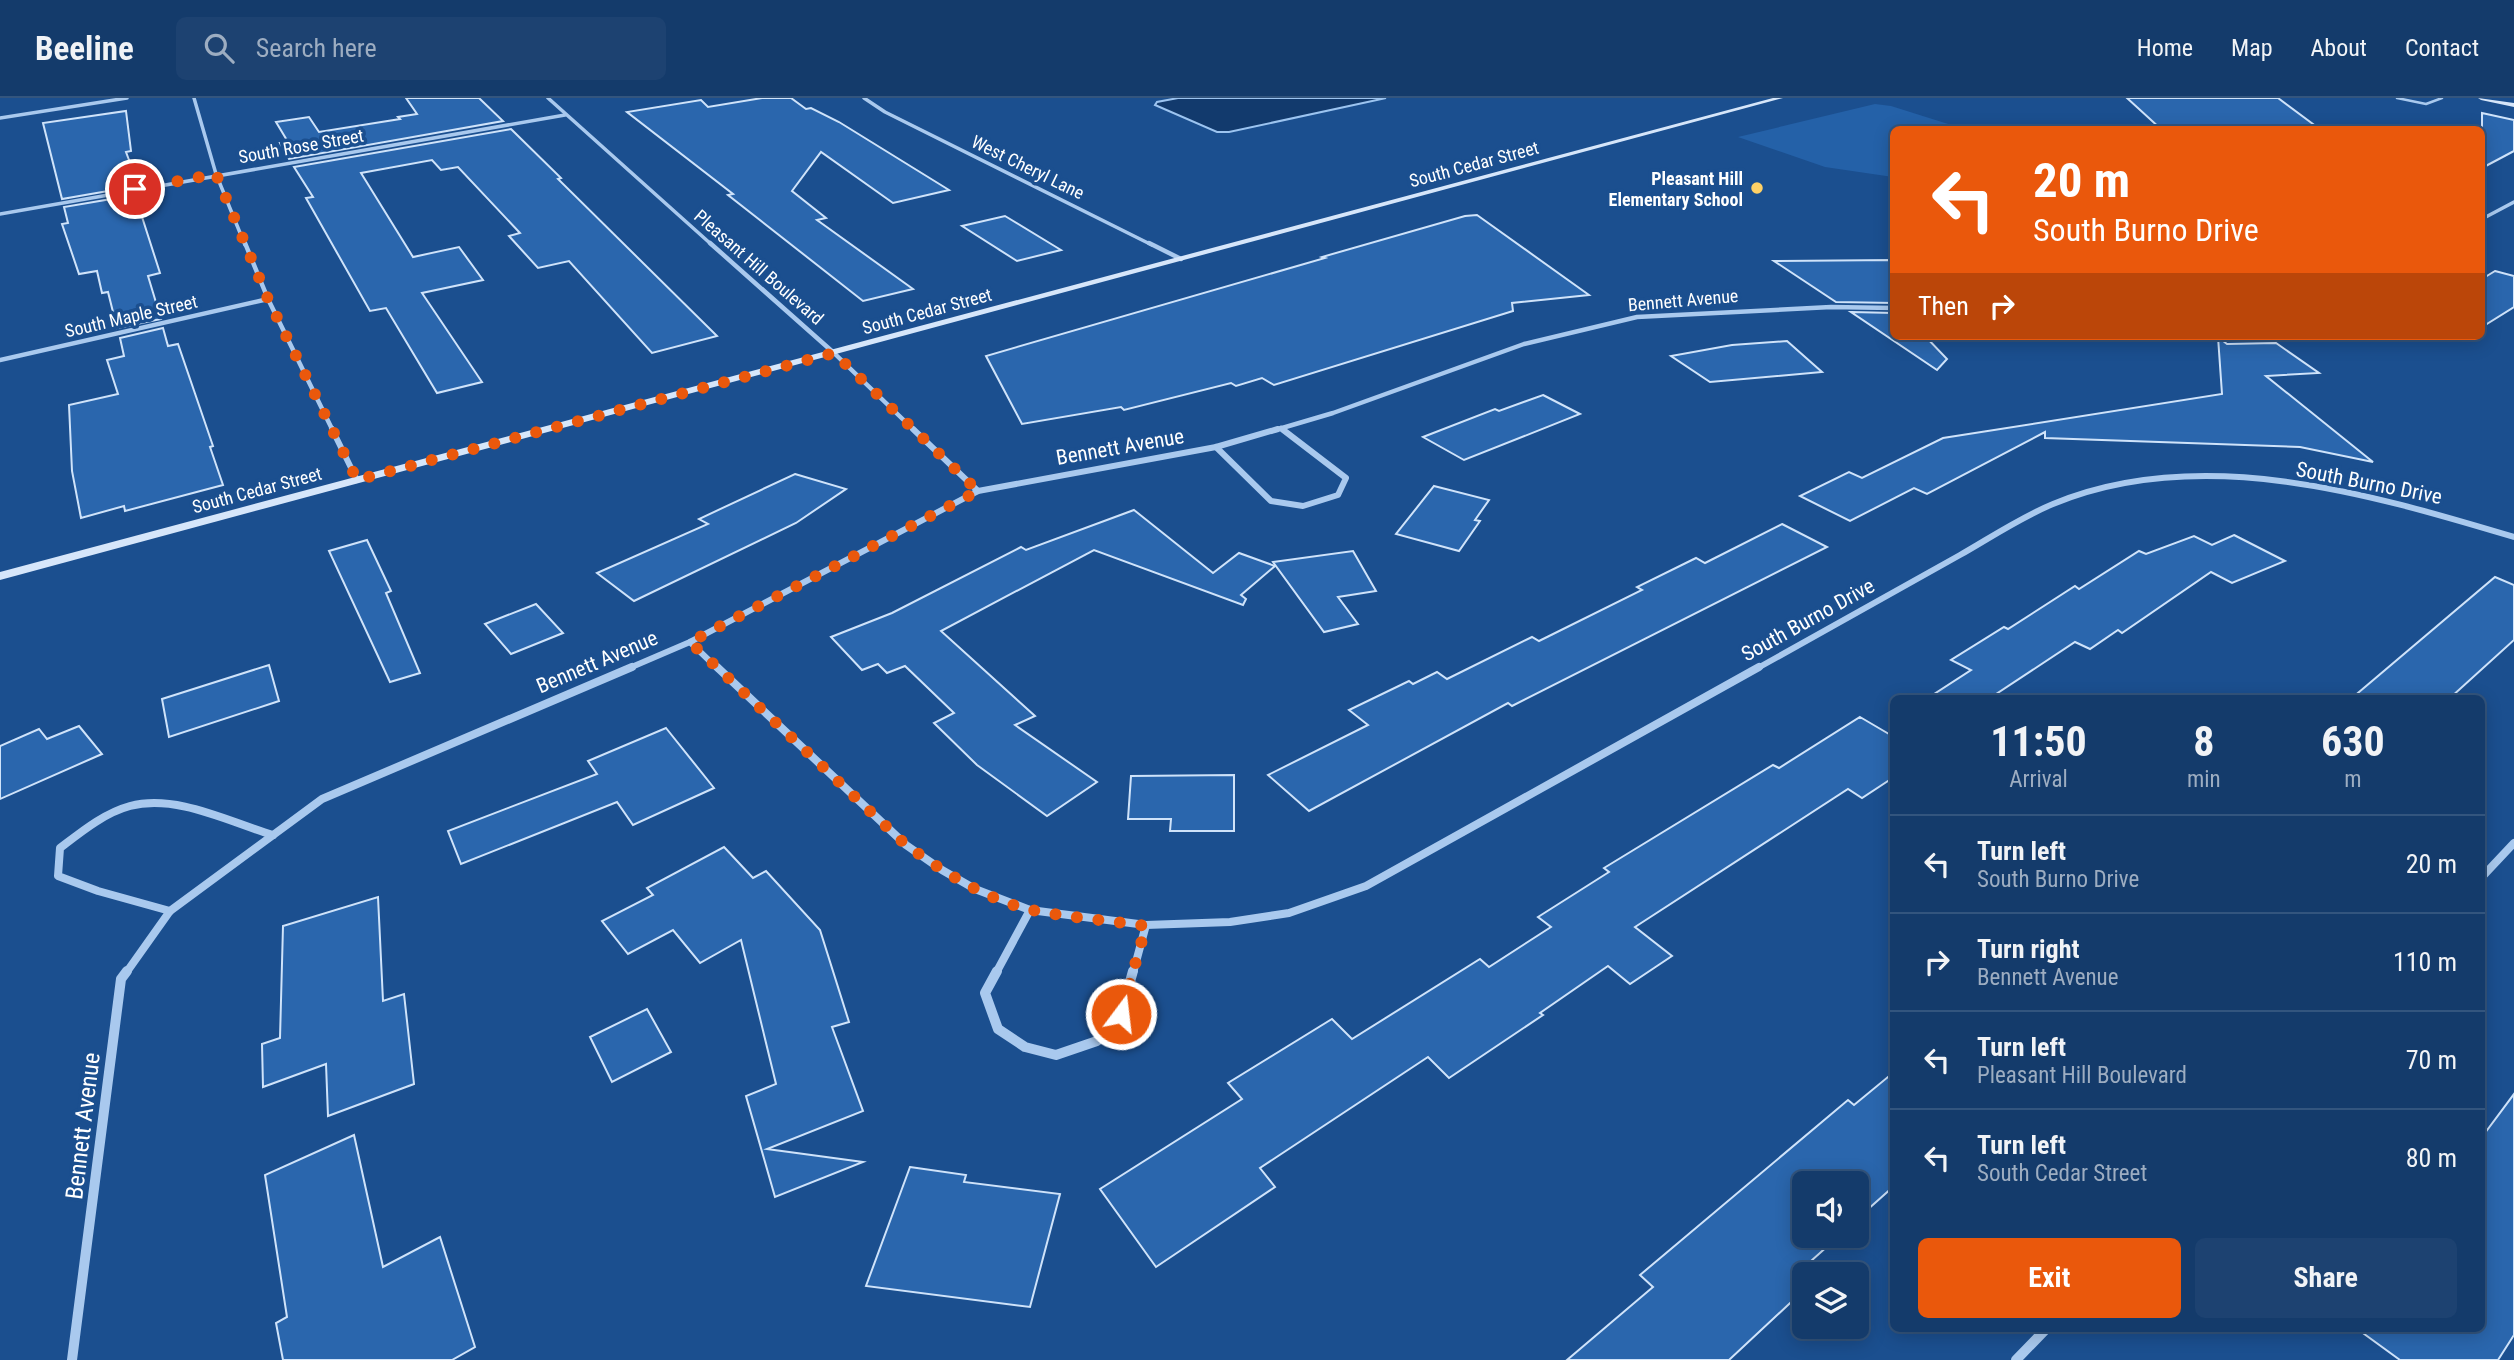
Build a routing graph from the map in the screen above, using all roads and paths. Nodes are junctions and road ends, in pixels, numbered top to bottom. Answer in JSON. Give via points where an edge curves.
{"nodes":[{"id":1,"x":127,"y":98,"type":"edge"},
{"id":2,"x":194,"y":98,"type":"edge"},
{"id":3,"x":548,"y":98,"type":"edge"},
{"id":4,"x":864,"y":98,"type":"edge"},
{"id":5,"x":1780,"y":98,"type":"edge"},
{"id":6,"x":2398,"y":98,"type":"edge"},
{"id":7,"x":2442,"y":98,"type":"edge"},
{"id":8,"x":2481,"y":98,"type":"edge"},
{"id":9,"x":2514,"y":105,"type":"edge"},
{"id":10,"x":565,"y":115,"type":"junction"},
{"id":11,"x":0,"y":118,"type":"edge"},
{"id":12,"x":216,"y":174,"type":"junction"},
{"id":13,"x":2514,"y":202,"type":"edge"},
{"id":14,"x":0,"y":214,"type":"edge"},
{"id":15,"x":2485,"y":217,"type":"edge"},
{"id":16,"x":1181,"y":259,"type":"junction"},
{"id":17,"x":268,"y":299,"type":"junction"},
{"id":18,"x":1890,"y":308,"type":"edge"},
{"id":19,"x":834,"y":353,"type":"junction"},
{"id":20,"x":0,"y":359,"type":"edge"},
{"id":21,"x":1281,"y":428,"type":"junction"},
{"id":22,"x":1216,"y":447,"type":"junction"},
{"id":23,"x":357,"y":480,"type":"junction"},
{"id":24,"x":978,"y":491,"type":"junction"},
{"id":25,"x":2514,"y":537,"type":"edge"},
{"id":26,"x":0,"y":576,"type":"edge"},
{"id":27,"x":690,"y":642,"type":"junction"},
{"id":28,"x":273,"y":835,"type":"junction"},
{"id":29,"x":2514,"y":843,"type":"edge"},
{"id":30,"x":2485,"y":874,"type":"edge"},
{"id":31,"x":1030,"y":910,"type":"junction"},
{"id":32,"x":170,"y":911,"type":"junction"},
{"id":33,"x":1146,"y":926,"type":"junction"},
{"id":34,"x":2043,"y":1332,"type":"edge"},
{"id":35,"x":72,"y":1360,"type":"edge"},
{"id":36,"x":2016,"y":1360,"type":"edge"}],
"edges":[{"from":1,"to":11,"type":"street"},
{"from":2,"to":12,"type":"street"},
{"from":3,"to":10,"type":"street","name":"Pleasant Hill Boulevard"},
{"from":4,"to":16,"type":"street","name":"West Cheryl Lane"},
{"from":5,"to":16,"type":"street","name":"South Cedar Street"},
{"from":6,"to":7,"type":"lane","via":[[2426,104]]},
{"from":8,"to":9,"type":"street"},
{"from":10,"to":12,"type":"street","name":"South Rose Street"},
{"from":10,"to":19,"type":"street","name":"Pleasant Hill Boulevard"},
{"from":12,"to":14,"type":"street","name":"South Rose Street"},
{"from":12,"to":17,"type":"street"},
{"from":13,"to":15,"type":"street"},
{"from":16,"to":19,"type":"street","name":"South Cedar Street"},
{"from":17,"to":20,"type":"street","name":"South Maple Street"},
{"from":17,"to":23,"type":"street"},
{"from":18,"to":21,"type":"street","name":"Bennett Avenue","via":[[1637,317],[1524,344]]},
{"from":19,"to":23,"type":"street","name":"South Cedar Street"},
{"from":19,"to":24,"type":"street","name":"Pleasant Hill Boulevard"},
{"from":21,"to":22,"type":"street","name":"Bennett Avenue"},
{"from":21,"to":22,"type":"street","name":"Bennett Avenue","via":[[1346,478],[1338,495],[1303,506],[1271,501]]},
{"from":22,"to":24,"type":"street","name":"Bennett Avenue"},
{"from":23,"to":26,"type":"street","name":"South Cedar Street"},
{"from":24,"to":27,"type":"street","name":"Bennett Avenue"},
{"from":25,"to":33,"type":"street","name":"South Burno Drive","via":[[2422,509],[2233,479],[2178,478],[2102,490],[2052,504],[1366,886],[1289,913],[1230,922]]},
{"from":27,"to":28,"type":"street","name":"Bennett Avenue","via":[[322,799]]},
{"from":27,"to":31,"type":"street","name":"South Burno Drive","via":[[906,845],[975,889]]},
{"from":28,"to":32,"type":"street","name":"Bennett Avenue"},
{"from":28,"to":32,"type":"street","via":[[158,802],[131,806],[102,818],[60,848],[58,876]]},
{"from":29,"to":30,"type":"street"},
{"from":31,"to":33,"type":"street","name":"South Burno Drive"},
{"from":31,"to":33,"type":"street","via":[[985,993],[998,1028],[1025,1047],[1056,1055],[1097,1041],[1121,1014]]},
{"from":32,"to":35,"type":"street","name":"Bennett Avenue","via":[[121,979]]},
{"from":34,"to":36,"type":"street"}]}
